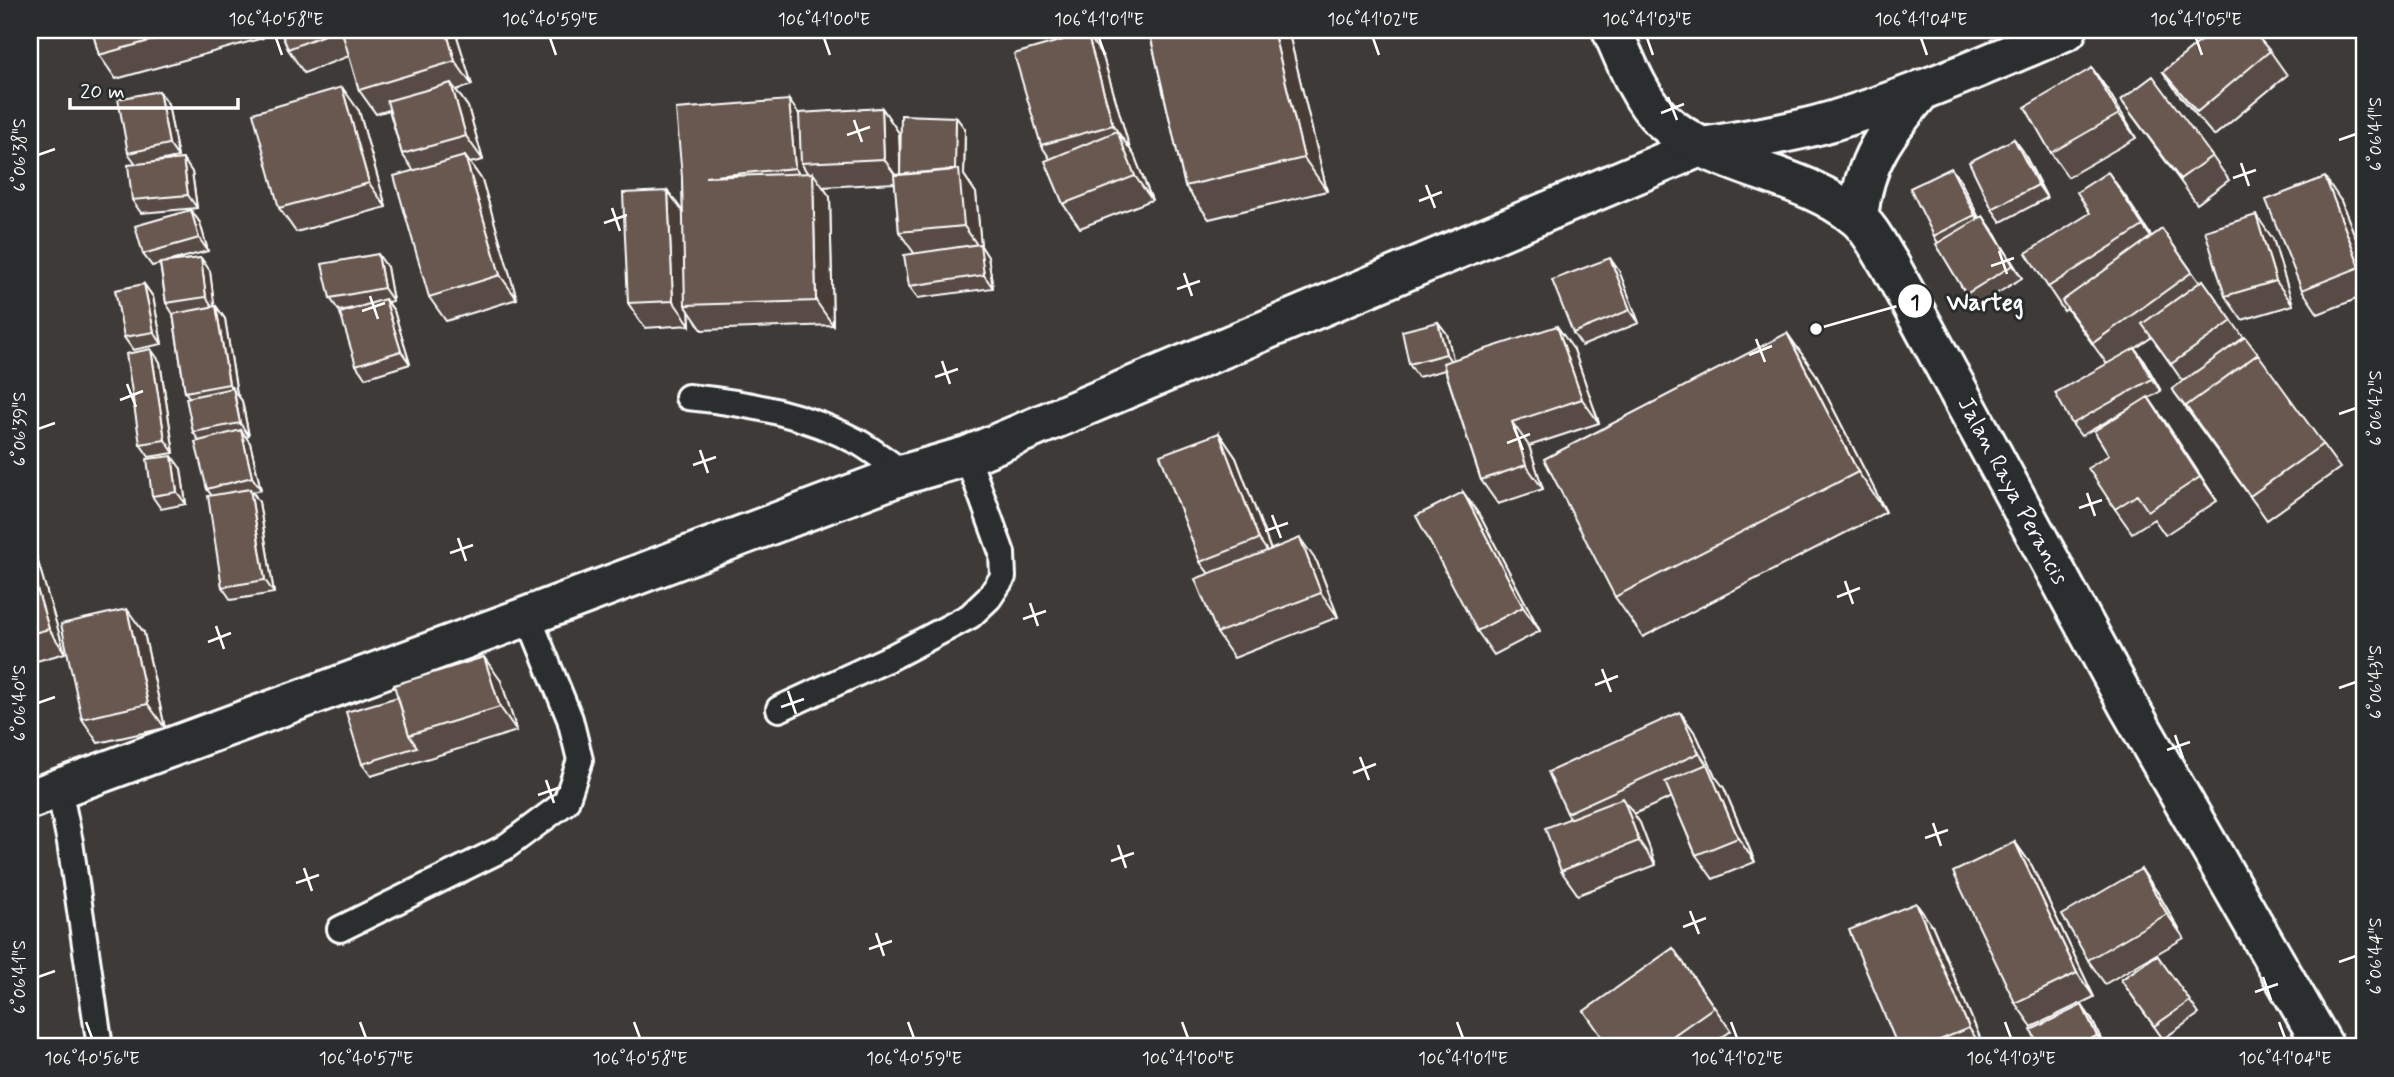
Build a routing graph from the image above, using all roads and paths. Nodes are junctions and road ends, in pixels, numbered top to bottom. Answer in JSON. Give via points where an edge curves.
{"nodes":[{"id":1,"x":1612,"y":30,"type":"edge"},
{"id":2,"x":2067,"y":30,"type":"edge"},
{"id":3,"x":1923,"y":88,"type":"junction"},
{"id":4,"x":1700,"y":147,"type":"junction"},
{"id":5,"x":1858,"y":218,"type":"junction"},
{"id":6,"x":688,"y":397,"type":"dead end"},
{"id":7,"x":967,"y":456,"type":"junction"},
{"id":8,"x":905,"y":474,"type":"junction"},
{"id":9,"x":528,"y":616,"type":"junction"},
{"id":10,"x":779,"y":709,"type":"dead end"},
{"id":11,"x":44,"y":794,"type":"edge"},
{"id":12,"x":340,"y":929,"type":"dead end"},
{"id":13,"x":100,"y":1047,"type":"edge"},
{"id":14,"x":2324,"y":1047,"type":"edge"}],
"edges":[{"from":1,"to":4,"type":"street","name":"Jalan Raya Perancis","via":[[1634,79],[1660,118]]},
{"from":2,"to":3,"type":"street"},
{"from":3,"to":4,"type":"street","via":[[1847,117]]},
{"from":3,"to":5,"type":"street","via":[[1872,159],[1861,189]]},
{"from":4,"to":5,"type":"street","name":"Jalan Raya Perancis","via":[[1822,194]]},
{"from":4,"to":7,"type":"street"},
{"from":5,"to":14,"type":"street","name":"Jalan Raya Perancis","via":[[1890,265],[2128,705]]},
{"from":6,"to":8,"type":"lane","via":[[733,401],[820,425],[861,444]]},
{"from":7,"to":8,"type":"street"},
{"from":7,"to":10,"type":"lane","via":[[1002,553],[1003,577],[989,598],[970,616]]},
{"from":8,"to":9,"type":"street"},
{"from":9,"to":11,"type":"street"},
{"from":9,"to":12,"type":"lane","via":[[570,719],[580,760],[566,802],[504,848]]},
{"from":11,"to":13,"type":"lane","via":[[70,842]]}]}
